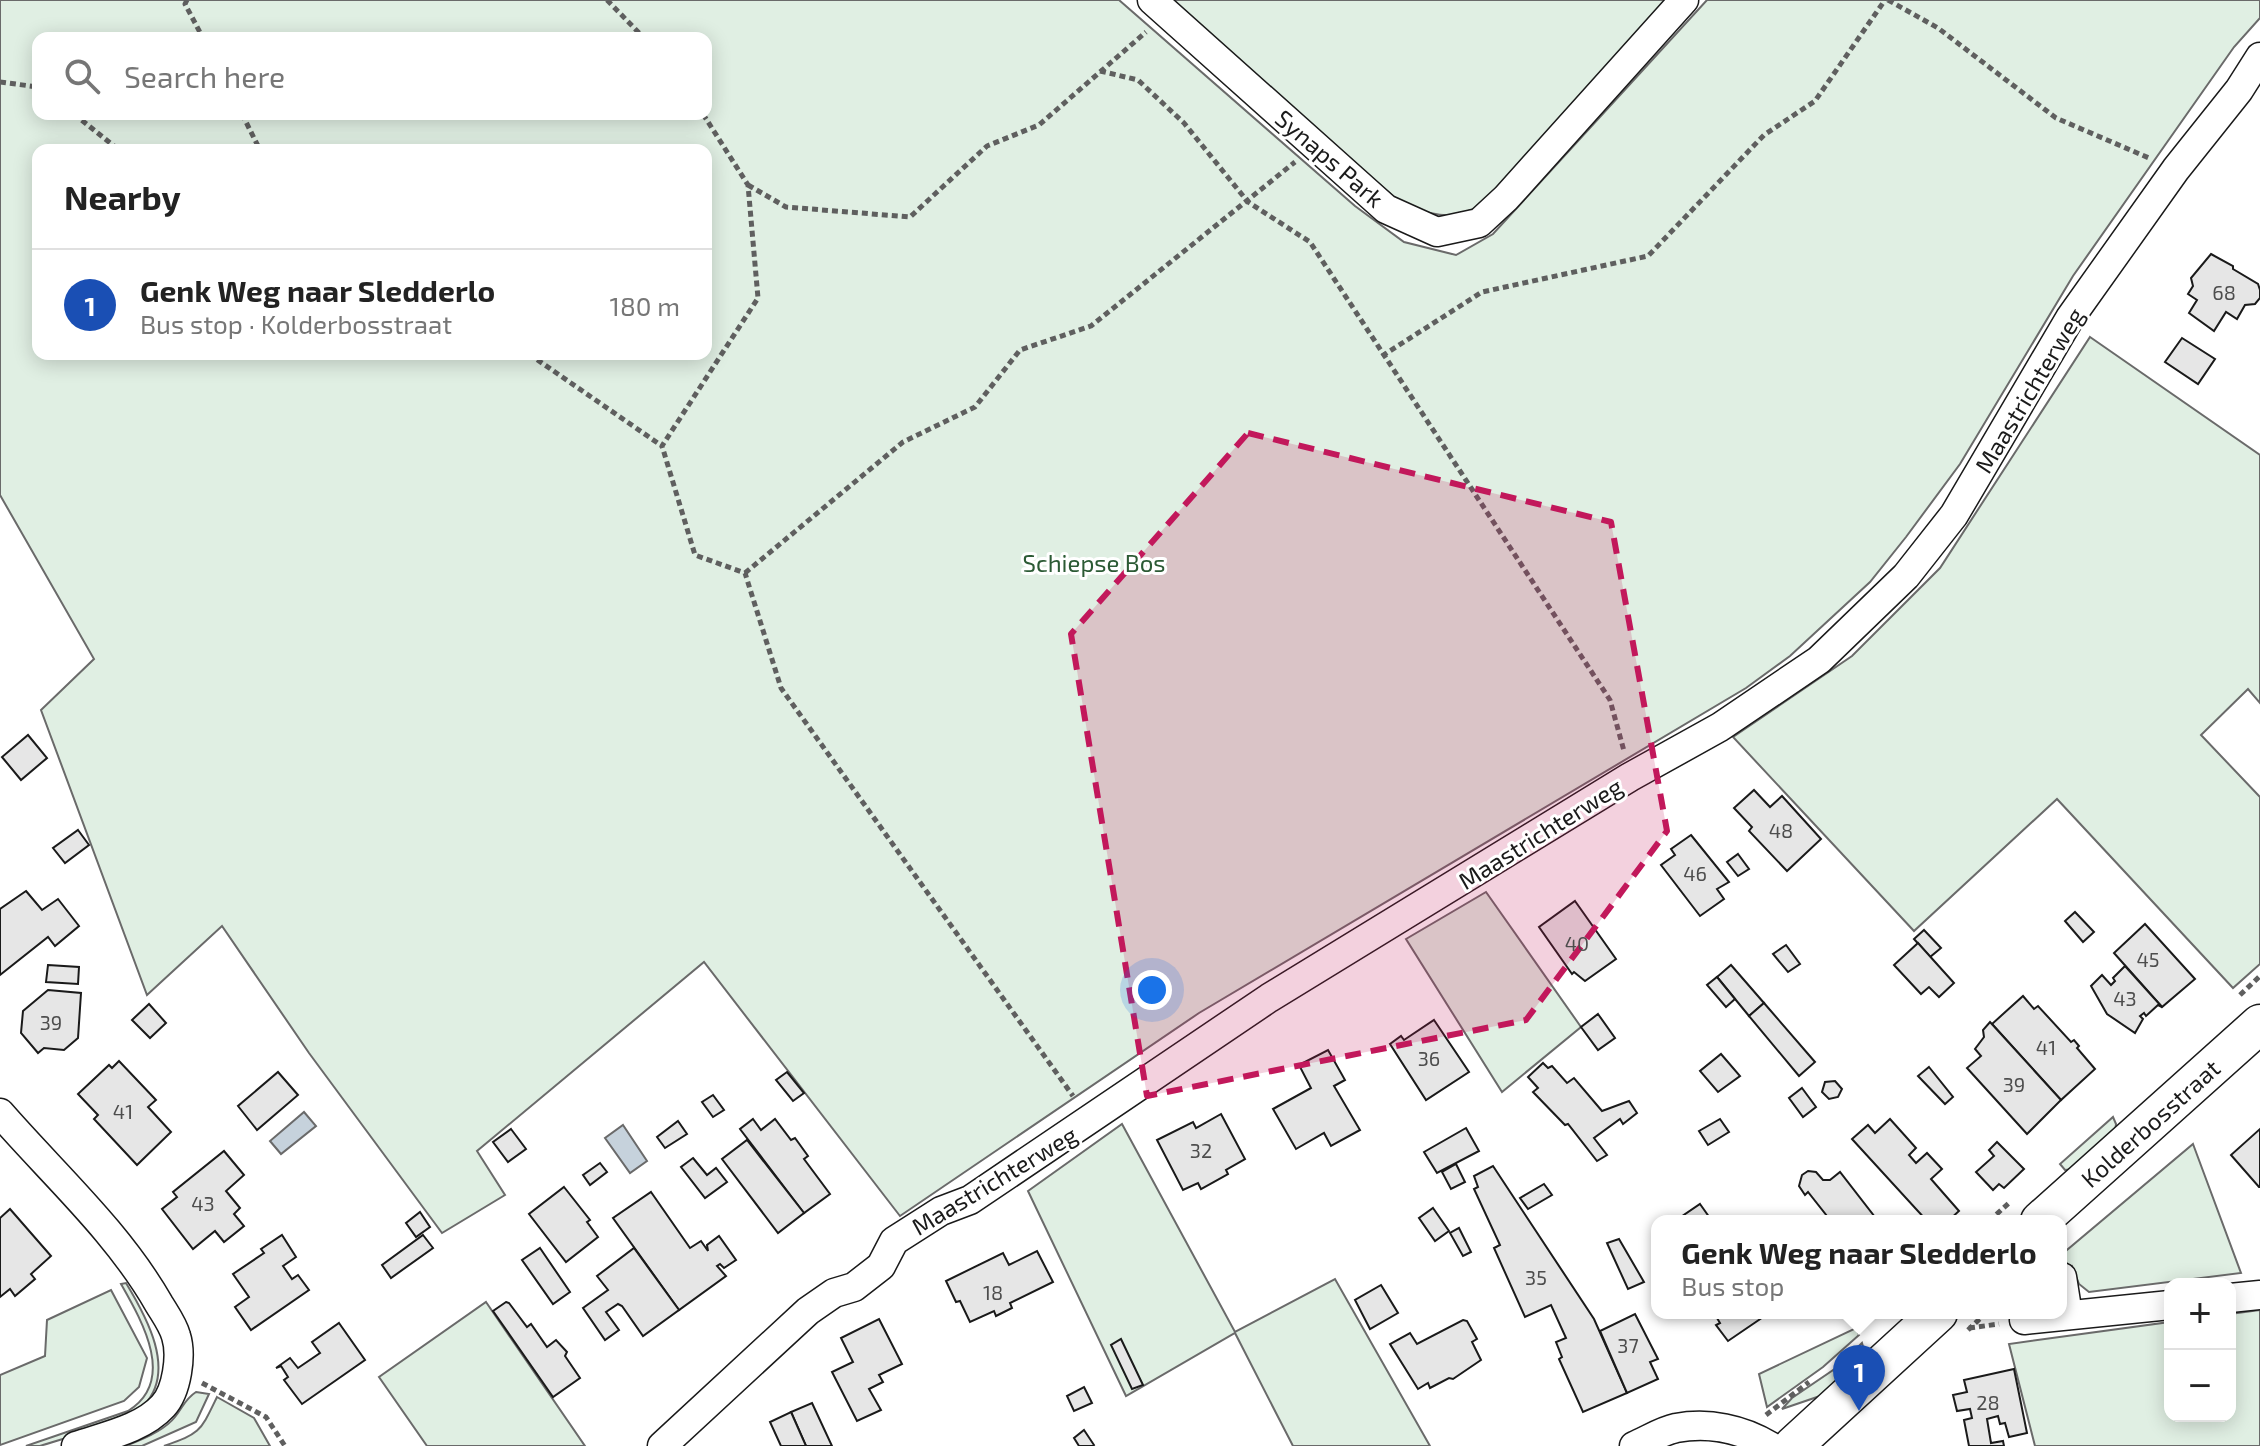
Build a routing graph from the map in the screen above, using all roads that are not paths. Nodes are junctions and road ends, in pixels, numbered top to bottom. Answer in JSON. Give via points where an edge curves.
{"nodes":[{"id":1,"x":1684,"y":0,"type":"edge"},
{"id":2,"x":1160,"y":7,"type":"edge"},
{"id":3,"x":2260,"y":57,"type":"edge"},
{"id":4,"x":2260,"y":1024,"type":"edge"},
{"id":5,"x":0,"y":1113,"type":"edge"},
{"id":6,"x":2047,"y":1215,"type":"edge"},
{"id":7,"x":2260,"y":1295,"type":"edge"},
{"id":8,"x":2236,"y":1297,"type":"edge"},
{"id":9,"x":2164,"y":1306,"type":"edge"},
{"id":10,"x":2067,"y":1309,"type":"edge"},
{"id":11,"x":2068,"y":1315,"type":"joint"},
{"id":12,"x":1931,"y":1319,"type":"edge"},
{"id":13,"x":2033,"y":1319,"type":"edge"},
{"id":14,"x":2024,"y":1320,"type":"dead end"},
{"id":15,"x":76,"y":1446,"type":"edge"},
{"id":16,"x":662,"y":1446,"type":"edge"},
{"id":17,"x":1634,"y":1446,"type":"edge"},
{"id":18,"x":1770,"y":1446,"type":"edge"},
{"id":19,"x":1793,"y":1446,"type":"edge"}],
"edges":[{"from":1,"to":2,"type":"street","name":"Synaps Park","via":[[1506,198],[1479,223],[1437,232],[1386,209]]},
{"from":3,"to":16,"type":"street","name":"Maastrichterweg","via":[[2070,318],[1954,515],[1906,576],[1819,660],[1720,727],[1269,998],[970,1200],[941,1211],[894,1241],[881,1266],[808,1311]]},
{"from":4,"to":6,"type":"main road","name":"Kolderbosstraat"},
{"from":5,"to":15,"type":"street","via":[[118,1244],[176,1335],[177,1375],[165,1405],[135,1425]]},
{"from":7,"to":8,"type":"street"},
{"from":9,"to":11,"type":"street"},
{"from":10,"to":11,"type":"street"},
{"from":12,"to":19,"type":"main road"},
{"from":13,"to":14,"type":"street"},
{"from":17,"to":18,"type":"street","via":[[1674,1428],[1710,1426],[1748,1433]]}]}
